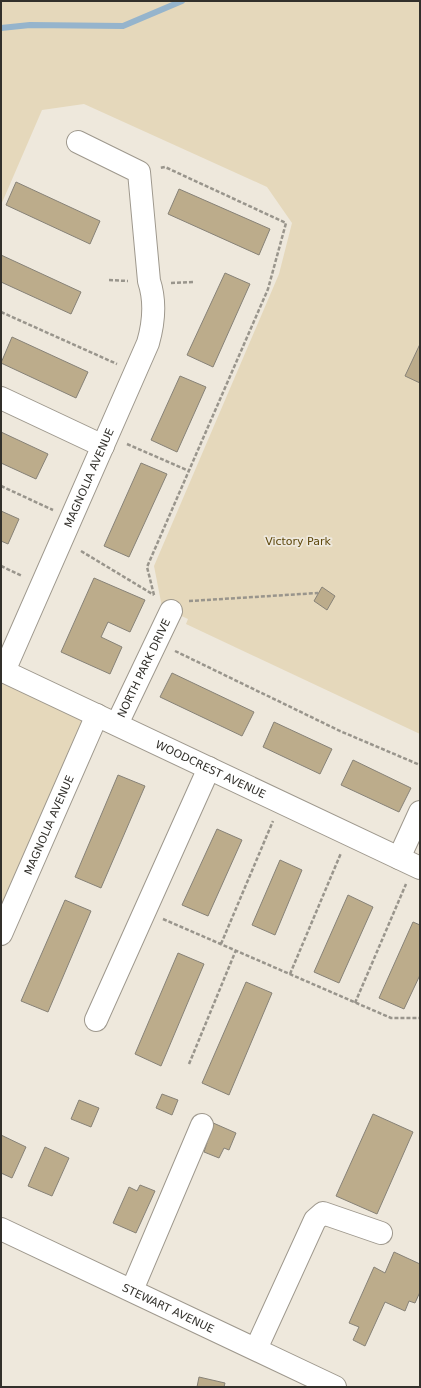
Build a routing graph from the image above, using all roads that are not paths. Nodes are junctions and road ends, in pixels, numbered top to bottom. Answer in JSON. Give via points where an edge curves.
{"nodes":[{"id":1,"x":78,"y":142,"type":"dead end"},
{"id":2,"x":1,"y":398,"type":"edge"},
{"id":3,"x":105,"y":440,"type":"junction"},
{"id":4,"x":163,"y":607,"type":"road end"},
{"id":5,"x":2,"y":670,"type":"edge"},
{"id":6,"x":97,"y":715,"type":"junction"},
{"id":7,"x":117,"y":724,"type":"junction"},
{"id":8,"x":209,"y":768,"type":"junction"},
{"id":9,"x":420,"y":812,"type":"edge"},
{"id":10,"x":411,"y":864,"type":"edge"},
{"id":11,"x":1,"y":934,"type":"edge"},
{"id":12,"x":96,"y":1020,"type":"dead end"},
{"id":13,"x":202,"y":1125,"type":"dead end"},
{"id":14,"x":1,"y":1229,"type":"edge"},
{"id":15,"x":381,"y":1233,"type":"dead end"},
{"id":16,"x":132,"y":1290,"type":"junction"},
{"id":17,"x":256,"y":1349,"type":"junction"},
{"id":18,"x":335,"y":1387,"type":"edge"}],
"edges":[{"from":1,"to":3,"type":"street","name":"MAGNOLIA AVENUE","via":[[139,172],[152,291],[154,321],[148,343]]},
{"from":2,"to":3,"type":"street"},
{"from":3,"to":5,"type":"street","name":"MAGNOLIA AVENUE"},
{"from":4,"to":7,"type":"street","name":"NORTH PARK DRIVE","via":[[157,642]]},
{"from":5,"to":6,"type":"street","name":"WOODCREST AVENUE"},
{"from":6,"to":7,"type":"street","name":"WOODCREST AVENUE"},
{"from":6,"to":11,"type":"street","name":"MAGNOLIA AVENUE"},
{"from":7,"to":8,"type":"street","name":"WOODCREST AVENUE"},
{"from":8,"to":10,"type":"street","name":"WOODCREST AVENUE"},
{"from":8,"to":12,"type":"street"},
{"from":9,"to":10,"type":"street"},
{"from":13,"to":16,"type":"street"},
{"from":14,"to":16,"type":"street","name":"STEWART AVENUE"},
{"from":15,"to":17,"type":"street","via":[[323,1213],[316,1220]]},
{"from":16,"to":17,"type":"street","name":"STEWART AVENUE"},
{"from":17,"to":18,"type":"street","name":"STEWART AVENUE"}]}
